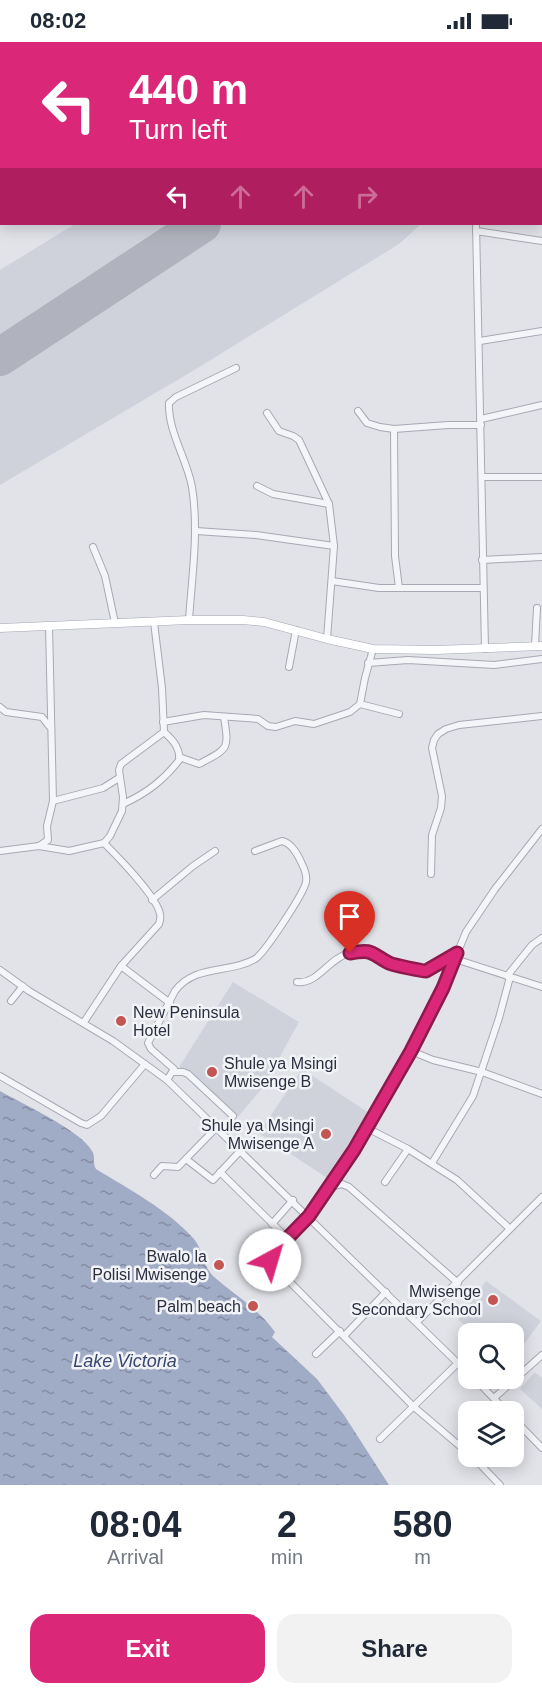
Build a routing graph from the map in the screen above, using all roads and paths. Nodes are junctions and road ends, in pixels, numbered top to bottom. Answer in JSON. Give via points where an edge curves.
{"nodes":[{"id":1,"x":476,"y":227,"type":"edge"},
{"id":2,"x":542,"y":241,"type":"edge"},
{"id":3,"x":542,"y":331,"type":"edge"},
{"id":4,"x":480,"y":341,"type":"junction"},
{"id":5,"x":236,"y":368,"type":"dead end"},
{"id":6,"x":542,"y":405,"type":"edge"},
{"id":7,"x":358,"y":411,"type":"dead end"},
{"id":8,"x":267,"y":413,"type":"dead end"},
{"id":9,"x":481,"y":422,"type":"junction"},
{"id":10,"x":394,"y":429,"type":"junction"},
{"id":11,"x":482,"y":477,"type":"junction"},
{"id":12,"x":542,"y":477,"type":"edge"},
{"id":13,"x":257,"y":486,"type":"dead end"},
{"id":14,"x":329,"y":504,"type":"junction"},
{"id":15,"x":196,"y":531,"type":"junction"},
{"id":16,"x":334,"y":546,"type":"junction"},
{"id":17,"x":93,"y":547,"type":"dead end"},
{"id":18,"x":542,"y":556,"type":"edge"},
{"id":19,"x":482,"y":560,"type":"junction"},
{"id":20,"x":332,"y":581,"type":"junction"},
{"id":21,"x":399,"y":588,"type":"junction"},
{"id":22,"x":483,"y":588,"type":"junction"},
{"id":23,"x":537,"y":608,"type":"dead end"},
{"id":24,"x":189,"y":620,"type":"junction"},
{"id":25,"x":154,"y":622,"type":"junction"},
{"id":26,"x":115,"y":623,"type":"junction"},
{"id":27,"x":539,"y":624,"type":"edge"},
{"id":28,"x":49,"y":626,"type":"junction"},
{"id":29,"x":0,"y":628,"type":"edge"},
{"id":30,"x":296,"y":630,"type":"junction"},
{"id":31,"x":327,"y":639,"type":"junction"},
{"id":32,"x":538,"y":646,"type":"edge"},
{"id":33,"x":373,"y":649,"type":"junction"},
{"id":34,"x":485,"y":649,"type":"junction"},
{"id":35,"x":542,"y":659,"type":"edge"},
{"id":36,"x":368,"y":663,"type":"junction"},
{"id":37,"x":289,"y":667,"type":"dead end"},
{"id":38,"x":360,"y":704,"type":"junction"},
{"id":39,"x":0,"y":707,"type":"edge"},
{"id":40,"x":399,"y":714,"type":"dead end"},
{"id":41,"x":542,"y":716,"type":"edge"},
{"id":42,"x":224,"y":717,"type":"junction"},
{"id":43,"x":163,"y":722,"type":"junction"},
{"id":44,"x":51,"y":732,"type":"junction"},
{"id":45,"x":164,"y":732,"type":"junction"},
{"id":46,"x":179,"y":757,"type":"junction"},
{"id":47,"x":119,"y":778,"type":"junction"},
{"id":48,"x":53,"y":801,"type":"junction"},
{"id":49,"x":123,"y":804,"type":"junction"},
{"id":50,"x":542,"y":829,"type":"edge"},
{"id":51,"x":104,"y":843,"type":"junction"},
{"id":52,"x":39,"y":846,"type":"junction"},
{"id":53,"x":0,"y":851,"type":"edge"},
{"id":54,"x":215,"y":851,"type":"dead end"},
{"id":55,"x":255,"y":851,"type":"dead end"},
{"id":56,"x":431,"y":874,"type":"dead end"},
{"id":57,"x":152,"y":900,"type":"junction"},
{"id":58,"x":542,"y":938,"type":"edge"},
{"id":59,"x":456,"y":956,"type":"junction"},
{"id":60,"x":121,"y":966,"type":"junction"},
{"id":61,"x":0,"y":970,"type":"edge"},
{"id":62,"x":509,"y":977,"type":"junction"},
{"id":63,"x":297,"y":982,"type":"dead end"},
{"id":64,"x":23,"y":986,"type":"junction"},
{"id":65,"x":542,"y":987,"type":"edge"},
{"id":66,"x":11,"y":1001,"type":"dead end"},
{"id":67,"x":170,"y":1003,"type":"junction"},
{"id":68,"x":84,"y":1022,"type":"junction"},
{"id":69,"x":411,"y":1051,"type":"junction"},
{"id":70,"x":145,"y":1064,"type":"junction"},
{"id":71,"x":174,"y":1072,"type":"junction"},
{"id":72,"x":482,"y":1072,"type":"junction"},
{"id":73,"x":0,"y":1076,"type":"edge"},
{"id":74,"x":167,"y":1080,"type":"junction"},
{"id":75,"x":542,"y":1094,"type":"edge"},
{"id":76,"x":233,"y":1116,"type":"dead end"},
{"id":77,"x":217,"y":1127,"type":"junction"},
{"id":78,"x":367,"y":1128,"type":"junction"},
{"id":79,"x":408,"y":1149,"type":"junction"},
{"id":80,"x":241,"y":1150,"type":"junction"},
{"id":81,"x":186,"y":1159,"type":"junction"},
{"id":82,"x":432,"y":1164,"type":"junction"},
{"id":83,"x":220,"y":1172,"type":"junction"},
{"id":84,"x":154,"y":1175,"type":"dead end"},
{"id":85,"x":385,"y":1182,"type":"dead end"},
{"id":86,"x":330,"y":1187,"type":"junction"},
{"id":87,"x":542,"y":1197,"type":"edge"},
{"id":88,"x":293,"y":1200,"type":"junction"},
{"id":89,"x":309,"y":1216,"type":"junction"},
{"id":90,"x":272,"y":1224,"type":"junction"},
{"id":91,"x":509,"y":1228,"type":"junction"},
{"id":92,"x":287,"y":1238,"type":"junction"},
{"id":93,"x":458,"y":1283,"type":"junction"},
{"id":94,"x":386,"y":1292,"type":"junction"},
{"id":95,"x":417,"y":1322,"type":"junction"},
{"id":96,"x":342,"y":1333,"type":"junction"},
{"id":97,"x":316,"y":1354,"type":"dead end"},
{"id":98,"x":542,"y":1355,"type":"edge"},
{"id":99,"x":458,"y":1363,"type":"joint"},
{"id":100,"x":485,"y":1389,"type":"edge"},
{"id":101,"x":494,"y":1398,"type":"junction"},
{"id":102,"x":497,"y":1401,"type":"edge"},
{"id":103,"x":414,"y":1407,"type":"junction"},
{"id":104,"x":524,"y":1429,"type":"edge"},
{"id":105,"x":380,"y":1439,"type":"dead end"},
{"id":106,"x":458,"y":1444,"type":"edge"},
{"id":107,"x":542,"y":1448,"type":"edge"},
{"id":108,"x":483,"y":1467,"type":"edge"},
{"id":109,"x":500,"y":1485,"type":"edge"}],
"edges":[{"from":1,"to":2,"type":"street"},
{"from":1,"to":4,"type":"street"},
{"from":3,"to":4,"type":"street"},
{"from":4,"to":9,"type":"street"},
{"from":5,"to":15,"type":"street","via":[[169,403],[172,425],[189,474]]},
{"from":6,"to":9,"type":"street"},
{"from":7,"to":10,"type":"street","via":[[367,423]]},
{"from":8,"to":14,"type":"street","via":[[279,431],[299,440]]},
{"from":9,"to":10,"type":"street"},
{"from":9,"to":11,"type":"street"},
{"from":10,"to":21,"type":"street"},
{"from":11,"to":12,"type":"street"},
{"from":11,"to":19,"type":"street"},
{"from":13,"to":14,"type":"street","via":[[273,494]]},
{"from":14,"to":16,"type":"street"},
{"from":15,"to":16,"type":"street"},
{"from":15,"to":24,"type":"street"},
{"from":16,"to":20,"type":"street"},
{"from":17,"to":26,"type":"street","via":[[105,576]]},
{"from":18,"to":19,"type":"street"},
{"from":19,"to":22,"type":"street"},
{"from":20,"to":21,"type":"street"},
{"from":20,"to":31,"type":"street"},
{"from":21,"to":22,"type":"street"},
{"from":22,"to":34,"type":"street"},
{"from":23,"to":27,"type":"street"},
{"from":24,"to":25,"type":"main road"},
{"from":24,"to":30,"type":"main road","via":[[256,621]]},
{"from":25,"to":26,"type":"main road"},
{"from":25,"to":43,"type":"street"},
{"from":26,"to":28,"type":"main road"},
{"from":27,"to":32,"type":"street"},
{"from":28,"to":29,"type":"main road"},
{"from":28,"to":44,"type":"street"},
{"from":30,"to":31,"type":"main road"},
{"from":30,"to":37,"type":"street"},
{"from":31,"to":33,"type":"main road"},
{"from":32,"to":34,"type":"main road"},
{"from":33,"to":34,"type":"main road"},
{"from":33,"to":36,"type":"street"},
{"from":35,"to":36,"type":"street","via":[[494,665],[408,660]]},
{"from":36,"to":38,"type":"street"},
{"from":38,"to":40,"type":"street"},
{"from":38,"to":42,"type":"street","via":[[350,712],[314,724],[295,722],[276,727],[258,719]]},
{"from":39,"to":44,"type":"street","via":[[6,712],[45,718]]},
{"from":41,"to":56,"type":"street","via":[[459,725],[438,734],[432,748],[442,796],[432,835]]},
{"from":42,"to":43,"type":"street","via":[[204,715]]},
{"from":42,"to":46,"type":"street","via":[[228,741],[224,748],[199,764]]},
{"from":43,"to":45,"type":"street"},
{"from":44,"to":48,"type":"street"},
{"from":45,"to":46,"type":"street","via":[[174,740]]},
{"from":45,"to":47,"type":"street","via":[[121,764]]},
{"from":46,"to":49,"type":"street","via":[[157,785]]},
{"from":47,"to":48,"type":"street","via":[[103,788]]},
{"from":47,"to":49,"type":"street"},
{"from":48,"to":52,"type":"street","via":[[48,840]]},
{"from":49,"to":51,"type":"street"},
{"from":50,"to":59,"type":"street","via":[[495,889],[466,932]]},
{"from":51,"to":52,"type":"street","via":[[69,851]]},
{"from":51,"to":57,"type":"street"},
{"from":52,"to":53,"type":"street"},
{"from":54,"to":57,"type":"street"},
{"from":55,"to":67,"type":"street","via":[[282,841],[289,844],[306,873],[303,891],[257,958],[187,979]]},
{"from":57,"to":60,"type":"street","via":[[160,914],[159,924]]},
{"from":58,"to":62,"type":"street","via":[[532,945]]},
{"from":59,"to":62,"type":"street"},
{"from":59,"to":63,"type":"street","via":[[426,971],[388,963],[369,952],[350,953],[307,983]]},
{"from":59,"to":69,"type":"street"},
{"from":60,"to":67,"type":"street"},
{"from":60,"to":68,"type":"street"},
{"from":61,"to":64,"type":"street"},
{"from":62,"to":65,"type":"street"},
{"from":62,"to":72,"type":"street"},
{"from":64,"to":66,"type":"street"},
{"from":64,"to":68,"type":"street"},
{"from":67,"to":71,"type":"street","via":[[148,1043]]},
{"from":68,"to":70,"type":"street"},
{"from":69,"to":72,"type":"street"},
{"from":69,"to":78,"type":"street"},
{"from":70,"to":73,"type":"street","via":[[101,1116],[87,1125]]},
{"from":70,"to":74,"type":"street"},
{"from":71,"to":74,"type":"street"},
{"from":71,"to":76,"type":"street","via":[[188,1074]]},
{"from":72,"to":75,"type":"street"},
{"from":72,"to":82,"type":"street","via":[[473,1096]]},
{"from":74,"to":77,"type":"street"},
{"from":77,"to":80,"type":"street"},
{"from":77,"to":81,"type":"street"},
{"from":78,"to":79,"type":"street"},
{"from":78,"to":86,"type":"street"},
{"from":79,"to":82,"type":"street"},
{"from":79,"to":85,"type":"street"},
{"from":80,"to":83,"type":"street"},
{"from":80,"to":88,"type":"street"},
{"from":81,"to":83,"type":"street","via":[[210,1179]]},
{"from":81,"to":84,"type":"street","via":[[176,1168],[162,1166]]},
{"from":82,"to":91,"type":"street","via":[[457,1180]]},
{"from":83,"to":90,"type":"street"},
{"from":86,"to":89,"type":"street"},
{"from":86,"to":93,"type":"street","via":[[342,1184],[355,1191]]},
{"from":87,"to":91,"type":"street"},
{"from":88,"to":89,"type":"street"},
{"from":88,"to":90,"type":"street"},
{"from":89,"to":92,"type":"street"},
{"from":89,"to":94,"type":"street"},
{"from":90,"to":92,"type":"street"},
{"from":91,"to":93,"type":"street"},
{"from":92,"to":96,"type":"street","via":[[270,1256],[271,1262]]},
{"from":93,"to":95,"type":"street"},
{"from":94,"to":95,"type":"street"},
{"from":94,"to":96,"type":"street"},
{"from":95,"to":99,"type":"street"},
{"from":96,"to":97,"type":"street"},
{"from":96,"to":103,"type":"street"},
{"from":98,"to":101,"type":"street"},
{"from":99,"to":103,"type":"street"},
{"from":100,"to":101,"type":"street"},
{"from":101,"to":102,"type":"street"},
{"from":103,"to":105,"type":"street"},
{"from":103,"to":106,"type":"street"},
{"from":104,"to":107,"type":"street"},
{"from":108,"to":109,"type":"street"}]}
